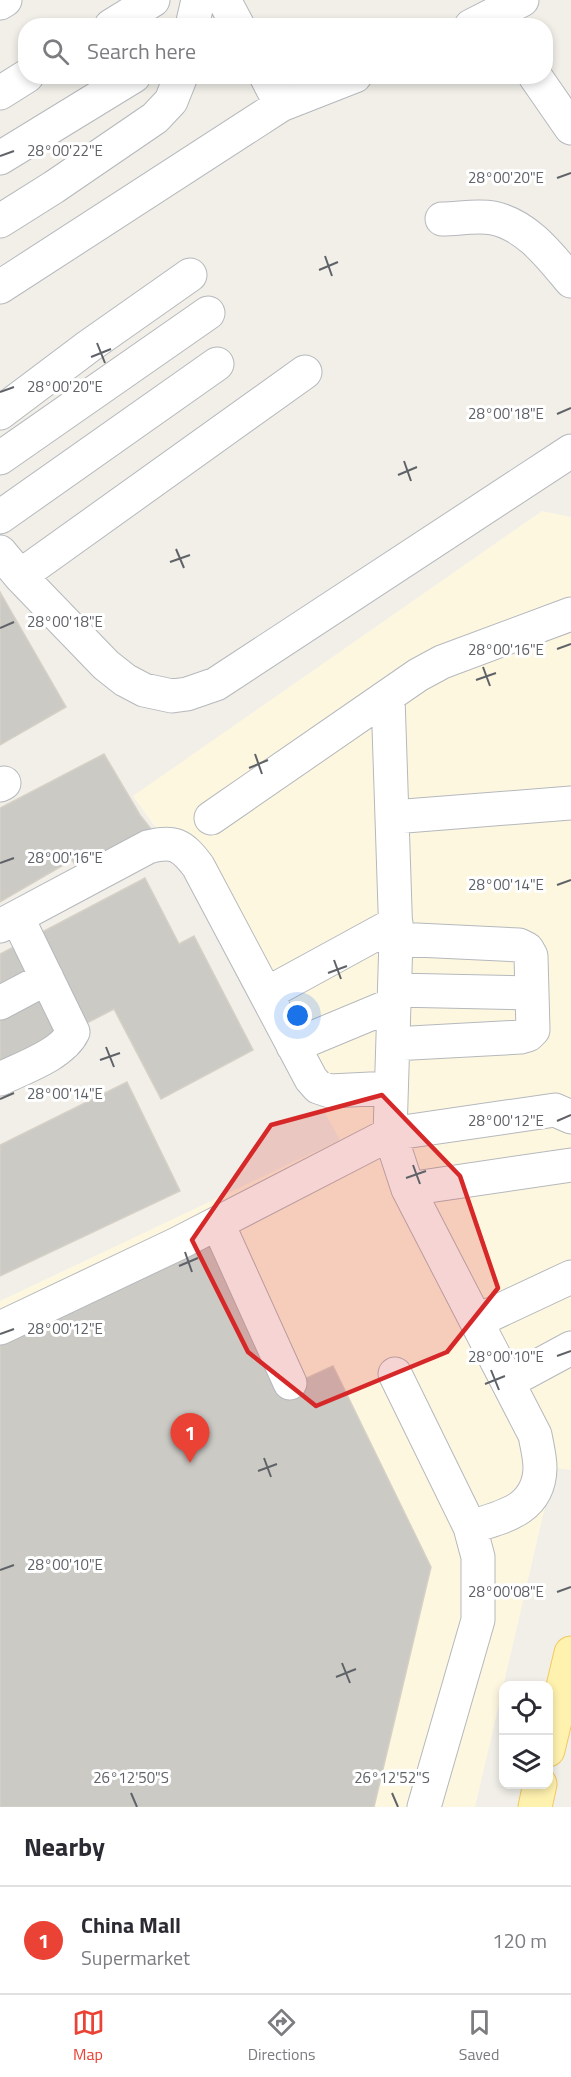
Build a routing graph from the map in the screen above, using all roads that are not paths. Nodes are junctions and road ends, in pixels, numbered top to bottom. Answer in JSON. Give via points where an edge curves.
{"nodes":[{"id":1,"x":5,"y":0,"type":"edge"},
{"id":2,"x":153,"y":0,"type":"edge"},
{"id":3,"x":198,"y":0,"type":"edge"},
{"id":4,"x":522,"y":0,"type":"edge"},
{"id":5,"x":0,"y":3,"type":"edge"},
{"id":6,"x":124,"y":18,"type":"edge"},
{"id":7,"x":194,"y":18,"type":"edge"},
{"id":8,"x":493,"y":18,"type":"edge"},
{"id":9,"x":18,"y":82,"type":"edge"},
{"id":10,"x":121,"y":84,"type":"edge"},
{"id":11,"x":178,"y":84,"type":"edge"},
{"id":12,"x":270,"y":84,"type":"edge"},
{"id":13,"x":334,"y":84,"type":"edge"},
{"id":14,"x":541,"y":84,"type":"edge"},
{"id":15,"x":0,"y":93,"type":"edge"},
{"id":16,"x":281,"y":105,"type":"junction"},
{"id":17,"x":571,"y":128,"type":"edge"},
{"id":18,"x":0,"y":159,"type":"edge"},
{"id":19,"x":442,"y":219,"type":"dead end"},
{"id":20,"x":0,"y":221,"type":"edge"},
{"id":21,"x":190,"y":275,"type":"dead end"},
{"id":22,"x":571,"y":281,"type":"edge"},
{"id":23,"x":0,"y":287,"type":"edge"},
{"id":24,"x":208,"y":313,"type":"dead end"},
{"id":25,"x":217,"y":364,"type":"dead end"},
{"id":26,"x":305,"y":372,"type":"dead end"},
{"id":27,"x":0,"y":413,"type":"edge"},
{"id":28,"x":571,"y":451,"type":"edge"},
{"id":29,"x":0,"y":458,"type":"edge"},
{"id":30,"x":0,"y":517,"type":"edge"},
{"id":31,"x":10,"y":564,"type":"edge"},
{"id":32,"x":571,"y":615,"type":"edge"},
{"id":33,"x":388,"y":697,"type":"junction"},
{"id":34,"x":571,"y":803,"type":"edge"},
{"id":35,"x":393,"y":817,"type":"junction"},
{"id":36,"x":211,"y":818,"type":"dead end"},
{"id":37,"x":9,"y":922,"type":"edge"},
{"id":38,"x":396,"y":931,"type":"junction"},
{"id":39,"x":47,"y":978,"type":"junction"},
{"id":40,"x":532,"y":993,"type":"junction"},
{"id":41,"x":266,"y":994,"type":"junction"},
{"id":42,"x":394,"y":997,"type":"junction"},
{"id":43,"x":0,"y":1003,"type":"edge"},
{"id":44,"x":393,"y":1044,"type":"junction"},
{"id":45,"x":293,"y":1046,"type":"junction"},
{"id":46,"x":0,"y":1079,"type":"edge"},
{"id":47,"x":391,"y":1088,"type":"junction"},
{"id":48,"x":571,"y":1117,"type":"edge"},
{"id":49,"x":390,"y":1134,"type":"junction"},
{"id":50,"x":571,"y":1165,"type":"edge"},
{"id":51,"x":408,"y":1189,"type":"junction"},
{"id":52,"x":218,"y":1224,"type":"junction"},
{"id":53,"x":571,"y":1277,"type":"edge"},
{"id":54,"x":477,"y":1321,"type":"junction"},
{"id":55,"x":0,"y":1328,"type":"edge"},
{"id":56,"x":571,"y":1348,"type":"edge"},
{"id":57,"x":395,"y":1374,"type":"dead end"},
{"id":58,"x":508,"y":1382,"type":"junction"},
{"id":59,"x":290,"y":1383,"type":"dead end"},
{"id":60,"x":470,"y":1527,"type":"junction"},
{"id":61,"x":571,"y":1653,"type":"edge"},
{"id":62,"x":552,"y":1735,"type":"edge"},
{"id":63,"x":539,"y":1789,"type":"edge"},
{"id":64,"x":424,"y":1807,"type":"edge"},
{"id":65,"x":535,"y":1807,"type":"edge"}],
"edges":[{"from":1,"to":5,"type":"lane"},
{"from":2,"to":6,"type":"lane"},
{"from":3,"to":7,"type":"lane"},
{"from":4,"to":8,"type":"lane"},
{"from":9,"to":15,"type":"lane"},
{"from":10,"to":18,"type":"lane"},
{"from":11,"to":20,"type":"lane","via":[[171,101],[155,118]]},
{"from":12,"to":16,"type":"lane"},
{"from":13,"to":16,"type":"lane"},
{"from":14,"to":17,"type":"lane"},
{"from":16,"to":23,"type":"lane"},
{"from":19,"to":22,"type":"lane","via":[[491,218],[516,226]]},
{"from":21,"to":27,"type":"lane"},
{"from":24,"to":29,"type":"lane"},
{"from":25,"to":30,"type":"lane"},
{"from":26,"to":31,"type":"lane"},
{"from":28,"to":31,"type":"lane","via":[[216,684],[187,694],[172,696],[144,690],[125,680]]},
{"from":32,"to":33,"type":"lane","via":[[442,662]]},
{"from":33,"to":35,"type":"lane"},
{"from":33,"to":36,"type":"lane"},
{"from":34,"to":35,"type":"lane"},
{"from":35,"to":38,"type":"lane"},
{"from":37,"to":39,"type":"lane"},
{"from":37,"to":41,"type":"lane","via":[[148,847],[172,843],[187,851],[198,866]]},
{"from":38,"to":40,"type":"lane","via":[[519,945],[531,956]]},
{"from":38,"to":41,"type":"lane"},
{"from":38,"to":42,"type":"lane"},
{"from":39,"to":43,"type":"lane"},
{"from":39,"to":46,"type":"lane","via":[[73,1032],[59,1049]]},
{"from":40,"to":42,"type":"lane"},
{"from":40,"to":44,"type":"lane","via":[[533,1030],[528,1035]]},
{"from":41,"to":45,"type":"lane"},
{"from":42,"to":44,"type":"lane"},
{"from":42,"to":45,"type":"lane"},
{"from":44,"to":47,"type":"lane"},
{"from":45,"to":47,"type":"lane","via":[[318,1087]]},
{"from":47,"to":49,"type":"lane"},
{"from":48,"to":49,"type":"lane","via":[[555,1110]]},
{"from":49,"to":51,"type":"lane"},
{"from":49,"to":52,"type":"lane"},
{"from":50,"to":51,"type":"lane"},
{"from":51,"to":54,"type":"lane"},
{"from":52,"to":55,"type":"lane"},
{"from":52,"to":59,"type":"lane"},
{"from":53,"to":54,"type":"lane"},
{"from":54,"to":58,"type":"lane"},
{"from":56,"to":58,"type":"lane"},
{"from":57,"to":60,"type":"lane"},
{"from":58,"to":60,"type":"lane","via":[[535,1435],[538,1482],[520,1509]]},
{"from":60,"to":64,"type":"lane","via":[[478,1557],[478,1620]]},
{"from":61,"to":62,"type":"main road"},
{"from":63,"to":65,"type":"main road"}]}
